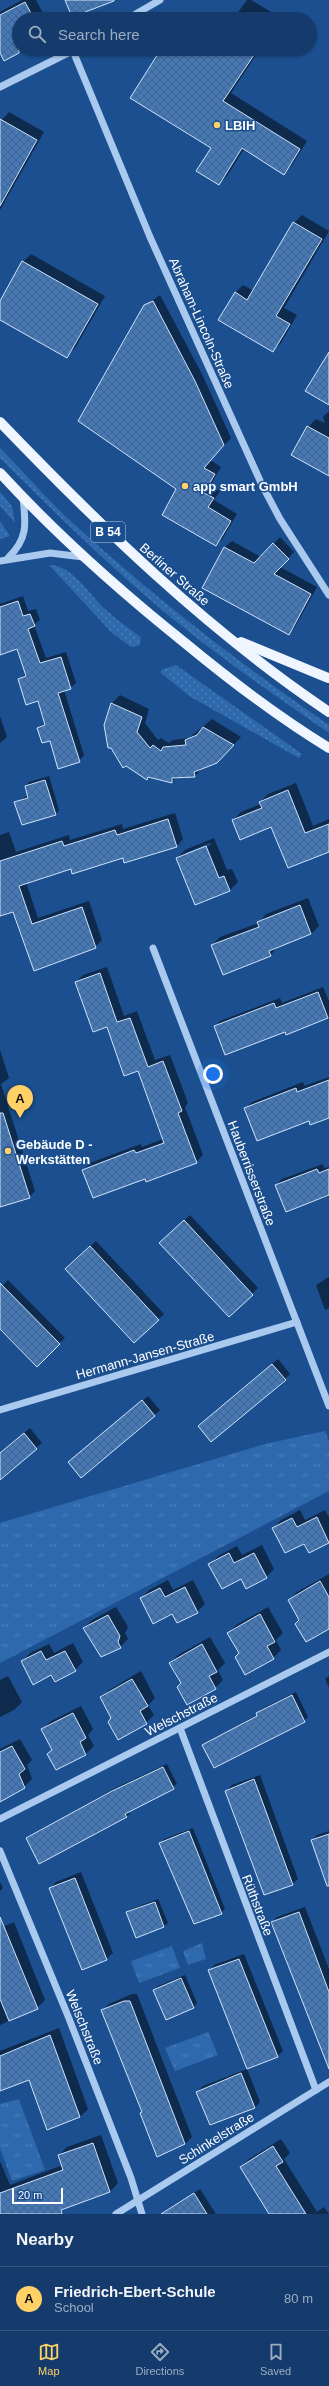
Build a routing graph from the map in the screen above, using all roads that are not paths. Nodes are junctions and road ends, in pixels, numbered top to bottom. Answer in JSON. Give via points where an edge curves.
{"nodes":[{"id":1,"x":160,"y":0,"type":"edge"},
{"id":2,"x":139,"y":12,"type":"edge"},
{"id":3,"x":63,"y":56,"type":"edge"},
{"id":4,"x":77,"y":56,"type":"edge"},
{"id":5,"x":0,"y":87,"type":"edge"},
{"id":6,"x":0,"y":422,"type":"edge"},
{"id":7,"x":0,"y":474,"type":"edge"},
{"id":8,"x":23,"y":498,"type":"junction"},
{"id":9,"x":84,"y":557,"type":"junction"},
{"id":10,"x":8,"y":558,"type":"junction"},
{"id":11,"x":0,"y":561,"type":"edge"},
{"id":12,"x":329,"y":595,"type":"edge"},
{"id":13,"x":223,"y":633,"type":"junction"},
{"id":14,"x":329,"y":677,"type":"edge"},
{"id":15,"x":329,"y":712,"type":"edge"},
{"id":16,"x":312,"y":738,"type":"junction"},
{"id":17,"x":329,"y":748,"type":"edge"},
{"id":18,"x":329,"y":756,"type":"edge"},
{"id":19,"x":153,"y":948,"type":"dead end"},
{"id":20,"x":297,"y":1322,"type":"junction"},
{"id":21,"x":329,"y":1406,"type":"edge"},
{"id":22,"x":0,"y":1410,"type":"edge"},
{"id":23,"x":329,"y":1652,"type":"edge"},
{"id":24,"x":180,"y":1728,"type":"junction"},
{"id":25,"x":0,"y":1819,"type":"edge"},
{"id":26,"x":0,"y":1851,"type":"edge"},
{"id":27,"x":329,"y":2082,"type":"edge"},
{"id":28,"x":316,"y":2090,"type":"junction"},
{"id":29,"x":137,"y":2201,"type":"junction"},
{"id":30,"x":116,"y":2214,"type":"edge"},
{"id":31,"x":142,"y":2214,"type":"edge"}],
"edges":[{"from":1,"to":2,"type":"street"},
{"from":3,"to":5,"type":"street","name":"Abraham-Lincoln-Straße"},
{"from":4,"to":12,"type":"street","name":"Abraham-Lincoln-Straße","via":[[150,237],[262,485],[280,519]]},
{"from":6,"to":13,"type":"main road","name":"Berliner Straße","number":"B 54","via":[[114,538]]},
{"from":7,"to":8,"type":"main road","number":"B 54"},
{"from":8,"to":9,"type":"main road","number":"B 54"},
{"from":8,"to":10,"type":"street","via":[[25,520],[22,542]]},
{"from":9,"to":10,"type":"street","via":[[50,553]]},
{"from":9,"to":16,"type":"main road","number":"B 54","via":[[242,690]]},
{"from":10,"to":11,"type":"street"},
{"from":13,"to":14,"type":"main road"},
{"from":13,"to":15,"type":"main road","name":"Berliner Straße","number":"B 54"},
{"from":16,"to":17,"type":"main road","number":"B 54"},
{"from":16,"to":18,"type":"main road"},
{"from":19,"to":20,"type":"street","name":"Hauberrisserstraße"},
{"from":20,"to":21,"type":"street","name":"Hauberrisserstraße"},
{"from":20,"to":22,"type":"street","name":"Hermann-Jansen-Straße"},
{"from":23,"to":24,"type":"street","name":"Welschstraße"},
{"from":24,"to":25,"type":"street","name":"Welschstraße"},
{"from":24,"to":28,"type":"street","name":"Rüthstraße"},
{"from":26,"to":29,"type":"street","name":"Welschstraße","via":[[68,2016],[131,2178]]},
{"from":27,"to":28,"type":"street","name":"Schinkelstraße"},
{"from":28,"to":29,"type":"street","name":"Schinkelstraße"},
{"from":29,"to":30,"type":"street","name":"Schinkelstraße"},
{"from":29,"to":31,"type":"street","name":"Welschstraße"}]}
